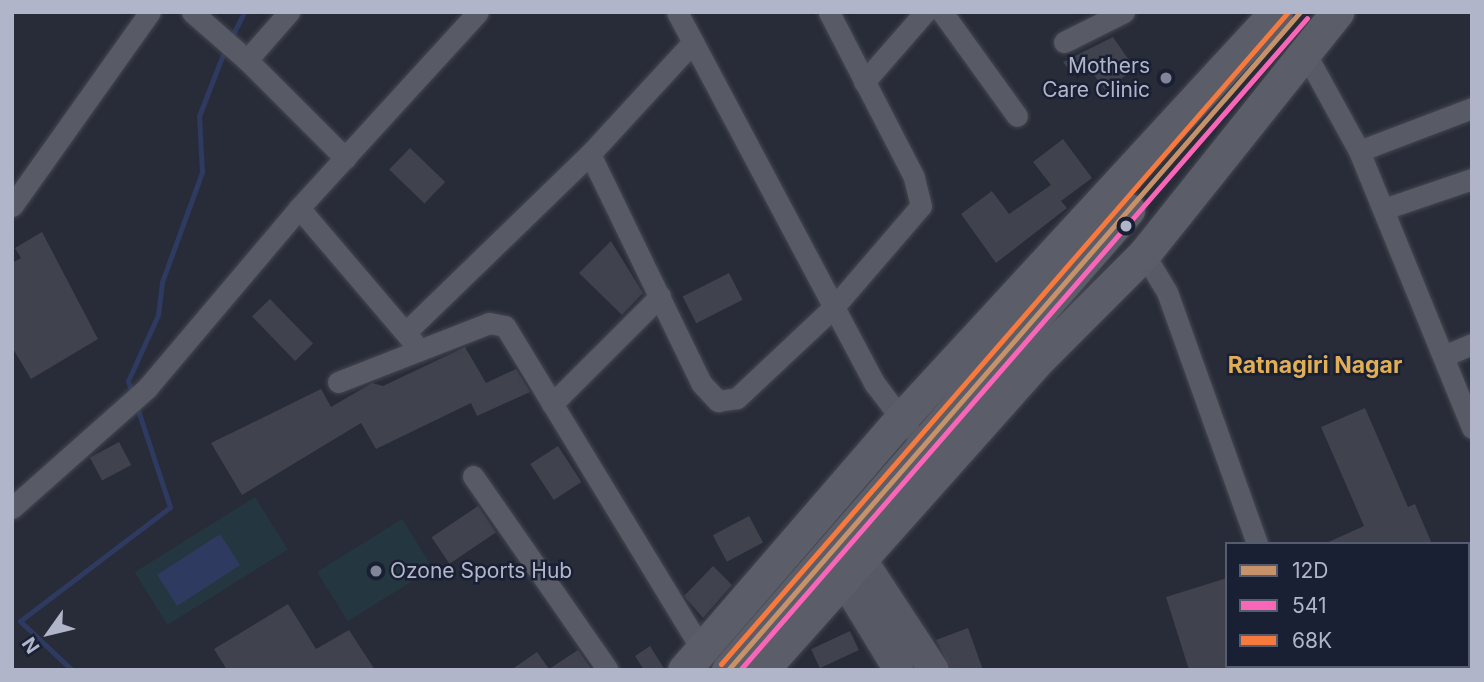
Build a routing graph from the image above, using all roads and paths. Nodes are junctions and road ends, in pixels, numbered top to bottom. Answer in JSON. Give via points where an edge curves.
{"nodes":[{"id":1,"x":150,"y":12,"type":"edge"},
{"id":2,"x":192,"y":12,"type":"edge"},
{"id":3,"x":289,"y":12,"type":"edge"},
{"id":4,"x":478,"y":12,"type":"edge"},
{"id":5,"x":677,"y":12,"type":"edge"},
{"id":6,"x":829,"y":12,"type":"edge"},
{"id":7,"x":925,"y":12,"type":"edge"},
{"id":8,"x":942,"y":12,"type":"edge"},
{"id":9,"x":1124,"y":12,"type":"edge"},
{"id":10,"x":1276,"y":12,"type":"edge"},
{"id":11,"x":1300,"y":12,"type":"edge"},
{"id":12,"x":1337,"y":12,"type":"edge"},
{"id":13,"x":1064,"y":41,"type":"dead end"},
{"id":14,"x":693,"y":42,"type":"junction"},
{"id":15,"x":1303,"y":49,"type":"junction"},
{"id":16,"x":242,"y":56,"type":"junction"},
{"id":17,"x":864,"y":82,"type":"junction"},
{"id":18,"x":1472,"y":108,"type":"edge"},
{"id":19,"x":1017,"y":116,"type":"dead end"},
{"id":20,"x":1359,"y":151,"type":"junction"},
{"id":21,"x":590,"y":154,"type":"junction"},
{"id":22,"x":345,"y":158,"type":"junction"},
{"id":23,"x":1472,"y":179,"type":"edge"},
{"id":24,"x":15,"y":196,"type":"edge"},
{"id":25,"x":299,"y":208,"type":"junction"},
{"id":26,"x":1384,"y":209,"type":"junction"},
{"id":27,"x":1144,"y":254,"type":"junction"},
{"id":28,"x":660,"y":296,"type":"junction"},
{"id":29,"x":834,"y":307,"type":"junction"},
{"id":30,"x":411,"y":340,"type":"junction"},
{"id":31,"x":1472,"y":344,"type":"edge"},
{"id":32,"x":1446,"y":355,"type":"junction"},
{"id":33,"x":338,"y":382,"type":"dead end"},
{"id":34,"x":552,"y":404,"type":"junction"},
{"id":35,"x":1472,"y":428,"type":"edge"},
{"id":36,"x":922,"y":442,"type":"junction"},
{"id":37,"x":473,"y":476,"type":"dead end"},
{"id":38,"x":12,"y":508,"type":"edge"},
{"id":39,"x":1256,"y":542,"type":"edge"},
{"id":40,"x":853,"y":570,"type":"junction"},
{"id":41,"x":693,"y":660,"type":"edge"},
{"id":42,"x":608,"y":670,"type":"edge"},
{"id":43,"x":728,"y":670,"type":"edge"},
{"id":44,"x":762,"y":670,"type":"edge"},
{"id":45,"x":899,"y":670,"type":"edge"},
{"id":46,"x":934,"y":670,"type":"edge"}],
"edges":[{"from":1,"to":24,"type":"street"},
{"from":2,"to":16,"type":"street"},
{"from":3,"to":16,"type":"street"},
{"from":4,"to":22,"type":"street"},
{"from":5,"to":14,"type":"street"},
{"from":6,"to":17,"type":"street"},
{"from":7,"to":17,"type":"street"},
{"from":8,"to":19,"type":"street"},
{"from":9,"to":13,"type":"street"},
{"from":10,"to":36,"type":"main road"},
{"from":11,"to":36,"type":"main road"},
{"from":12,"to":15,"type":"main road"},
{"from":14,"to":21,"type":"street"},
{"from":14,"to":29,"type":"street"},
{"from":15,"to":20,"type":"street"},
{"from":15,"to":27,"type":"main road"},
{"from":16,"to":22,"type":"street"},
{"from":17,"to":29,"type":"street","via":[[914,177],[921,206]]},
{"from":18,"to":20,"type":"street"},
{"from":20,"to":26,"type":"street"},
{"from":21,"to":28,"type":"street"},
{"from":21,"to":30,"type":"street"},
{"from":22,"to":25,"type":"street"},
{"from":23,"to":26,"type":"street"},
{"from":25,"to":30,"type":"street"},
{"from":25,"to":38,"type":"street","via":[[144,391]]},
{"from":26,"to":32,"type":"street"},
{"from":27,"to":36,"type":"main road"},
{"from":27,"to":39,"type":"street","via":[[1167,292]]},
{"from":28,"to":29,"type":"street","via":[[701,383],[724,403]]},
{"from":28,"to":34,"type":"street"},
{"from":29,"to":36,"type":"street"},
{"from":30,"to":33,"type":"street"},
{"from":30,"to":34,"type":"street","via":[[500,322]]},
{"from":31,"to":32,"type":"street"},
{"from":32,"to":35,"type":"street"},
{"from":34,"to":41,"type":"street"},
{"from":36,"to":40,"type":"main road"},
{"from":36,"to":41,"type":"main road"},
{"from":36,"to":43,"type":"main road"},
{"from":37,"to":42,"type":"street"},
{"from":40,"to":44,"type":"main road"},
{"from":40,"to":45,"type":"street"},
{"from":40,"to":46,"type":"street"}]}
